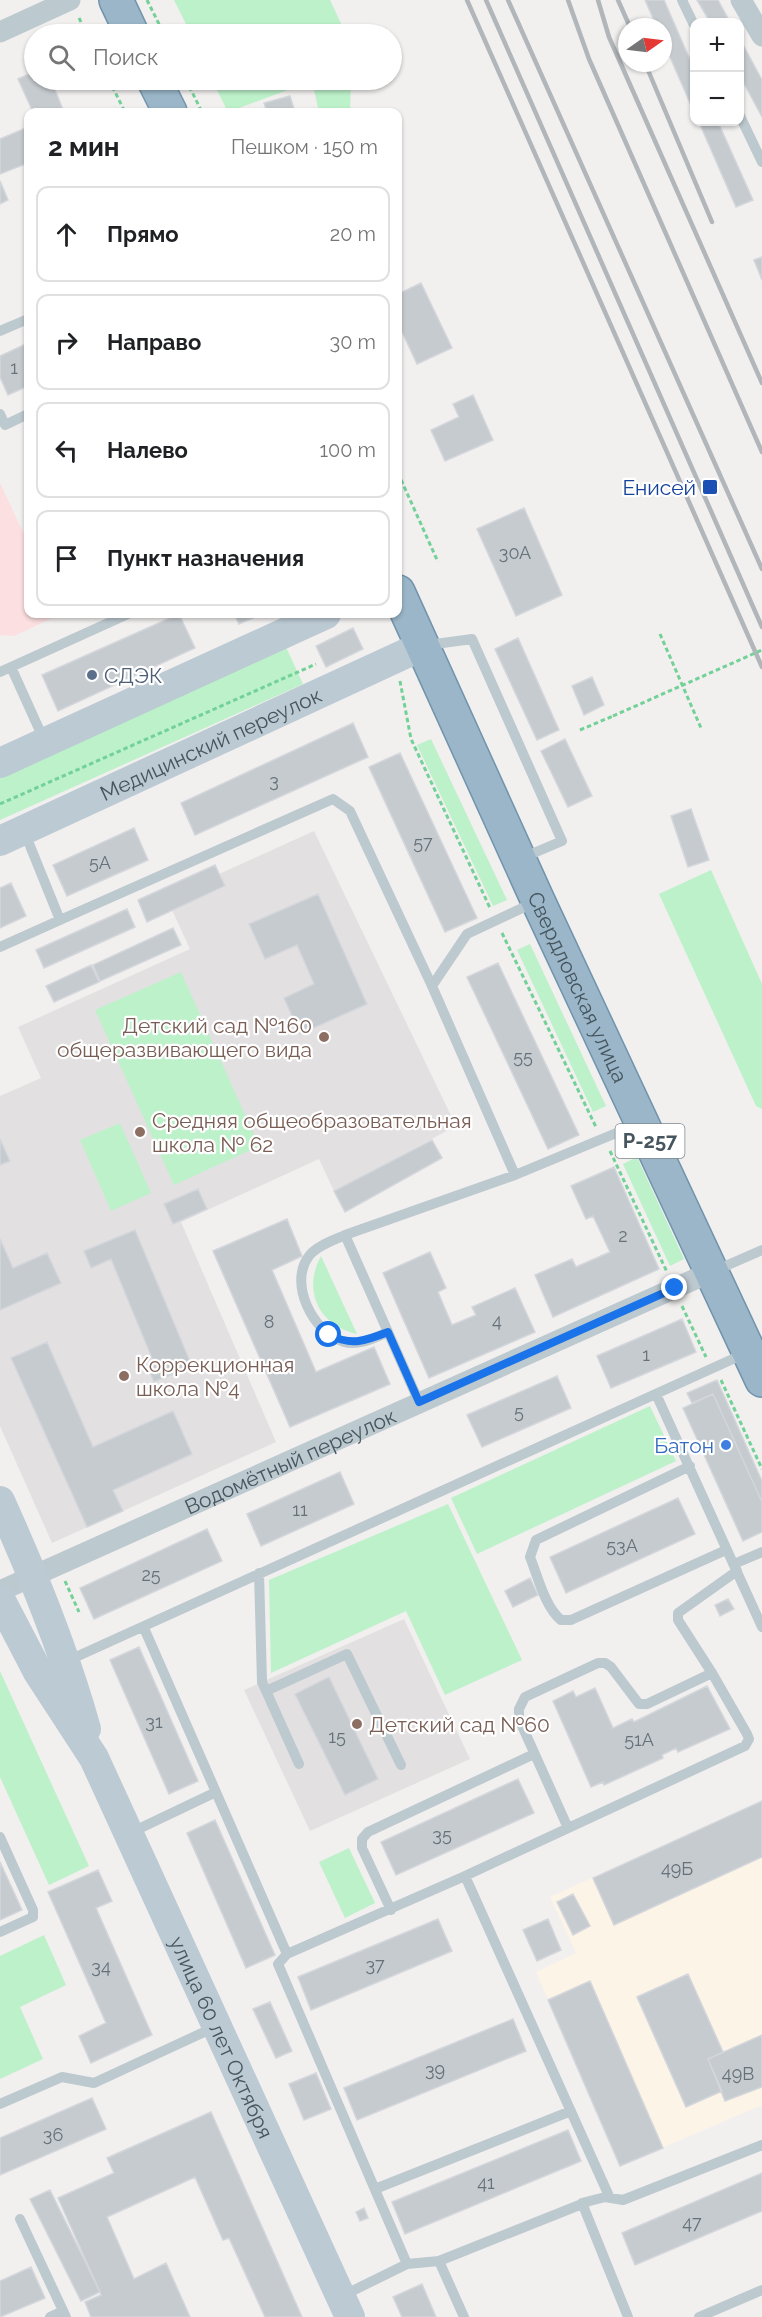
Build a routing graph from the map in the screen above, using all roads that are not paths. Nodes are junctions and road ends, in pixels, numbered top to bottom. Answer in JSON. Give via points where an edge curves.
{"nodes":[{"id":1,"x":70,"y":0,"type":"edge"},
{"id":2,"x":116,"y":0,"type":"edge"},
{"id":3,"x":682,"y":0,"type":"edge"},
{"id":4,"x":741,"y":0,"type":"edge"},
{"id":5,"x":691,"y":18,"type":"edge"},
{"id":6,"x":127,"y":24,"type":"edge"},
{"id":7,"x":0,"y":32,"type":"edge"},
{"id":8,"x":762,"y":36,"type":"edge"},
{"id":9,"x":159,"y":90,"type":"edge"},
{"id":10,"x":168,"y":108,"type":"edge"},
{"id":11,"x":744,"y":124,"type":"edge"},
{"id":12,"x":762,"y":162,"type":"edge"},
{"id":13,"x":24,"y":321,"type":"edge"},
{"id":14,"x":0,"y":331,"type":"edge"},
{"id":15,"x":24,"y":415,"type":"edge"},
{"id":16,"x":2,"y":422,"type":"edge"},
{"id":17,"x":402,"y":601,"type":"edge"},
{"id":18,"x":119,"y":618,"type":"edge"},
{"id":19,"x":317,"y":618,"type":"edge"},
{"id":20,"x":422,"y":646,"type":"junction"},
{"id":21,"x":11,"y":667,"type":"junction"},
{"id":22,"x":0,"y":672,"type":"edge"},
{"id":23,"x":45,"y":742,"type":"junction"},
{"id":24,"x":0,"y":763,"type":"edge"},
{"id":25,"x":12,"y":835,"type":"edge"},
{"id":26,"x":520,"y":860,"type":"junction"},
{"id":27,"x":538,"y":901,"type":"junction"},
{"id":28,"x":60,"y":920,"type":"junction"},
{"id":29,"x":0,"y":947,"type":"edge"},
{"id":30,"x":432,"y":986,"type":"junction"},
{"id":31,"x":641,"y":1122,"type":"junction"},
{"id":32,"x":515,"y":1174,"type":"junction"},
{"id":33,"x":345,"y":1236,"type":"junction"},
{"id":34,"x":762,"y":1250,"type":"edge"},
{"id":35,"x":711,"y":1272,"type":"junction"},
{"id":36,"x":388,"y":1332,"type":"junction"},
{"id":37,"x":755,"y":1366,"type":"edge"},
{"id":38,"x":656,"y":1394,"type":"junction"},
{"id":39,"x":419,"y":1402,"type":"junction"},
{"id":40,"x":690,"y":1466,"type":"junction"},
{"id":41,"x":0,"y":1501,"type":"edge"},
{"id":42,"x":726,"y":1550,"type":"junction"},
{"id":43,"x":762,"y":1552,"type":"edge"},
{"id":44,"x":735,"y":1568,"type":"junction"},
{"id":45,"x":259,"y":1573,"type":"junction"},
{"id":46,"x":33,"y":1575,"type":"junction"},
{"id":47,"x":0,"y":1591,"type":"edge"},
{"id":48,"x":0,"y":1599,"type":"edge"},
{"id":49,"x":762,"y":1627,"type":"edge"},
{"id":50,"x":144,"y":1628,"type":"junction"},
{"id":51,"x":67,"y":1661,"type":"junction"},
{"id":52,"x":712,"y":1673,"type":"junction"},
{"id":53,"x":266,"y":1691,"type":"junction"},
{"id":54,"x":534,"y":1754,"type":"junction"},
{"id":55,"x":94,"y":1758,"type":"junction"},
{"id":56,"x":299,"y":1764,"type":"dead end"},
{"id":57,"x":401,"y":1765,"type":"dead end"},
{"id":58,"x":216,"y":1792,"type":"junction"},
{"id":59,"x":568,"y":1828,"type":"junction"},
{"id":60,"x":129,"y":1834,"type":"junction"},
{"id":61,"x":0,"y":1837,"type":"edge"},
{"id":62,"x":465,"y":1876,"type":"junction"},
{"id":63,"x":391,"y":1910,"type":"junction"},
{"id":64,"x":0,"y":1932,"type":"edge"},
{"id":65,"x":287,"y":1954,"type":"junction"},
{"id":66,"x":216,"y":2027,"type":"junction"},
{"id":67,"x":0,"y":2104,"type":"edge"},
{"id":68,"x":571,"y":2111,"type":"junction"},
{"id":69,"x":762,"y":2145,"type":"edge"},
{"id":70,"x":375,"y":2189,"type":"junction"},
{"id":71,"x":609,"y":2196,"type":"junction"},
{"id":72,"x":582,"y":2203,"type":"junction"},
{"id":73,"x":20,"y":2219,"type":"dead end"},
{"id":74,"x":440,"y":2261,"type":"junction"},
{"id":75,"x":406,"y":2264,"type":"junction"},
{"id":76,"x":762,"y":2290,"type":"edge"},
{"id":77,"x":345,"y":2307,"type":"edge"},
{"id":78,"x":64,"y":2314,"type":"edge"},
{"id":79,"x":50,"y":2317,"type":"edge"},
{"id":80,"x":464,"y":2317,"type":"edge"},
{"id":81,"x":628,"y":2317,"type":"edge"},
{"id":82,"x":699,"y":2317,"type":"edge"}],
"edges":[{"from":1,"to":7,"type":"street"},
{"from":2,"to":6,"type":"highway"},
{"from":3,"to":5,"type":"lane"},
{"from":4,"to":8,"type":"street"},
{"from":9,"to":10,"type":"highway"},
{"from":11,"to":12,"type":"lane"},
{"from":13,"to":14,"type":"lane"},
{"from":15,"to":16,"type":"lane"},
{"from":17,"to":20,"type":"highway","name":"Свердловская улица","number":"Р-257"},
{"from":18,"to":21,"type":"lane"},
{"from":19,"to":23,"type":"main road"},
{"from":20,"to":25,"type":"main road","name":"Медицинский переулок"},
{"from":20,"to":26,"type":"highway","name":"Свердловская улица","number":"Р-257"},
{"from":20,"to":26,"type":"lane","via":[[472,639],[562,841]]},
{"from":21,"to":22,"type":"lane"},
{"from":21,"to":23,"type":"lane"},
{"from":23,"to":24,"type":"main road"},
{"from":25,"to":28,"type":"lane"},
{"from":26,"to":27,"type":"highway","name":"Свердловская улица","number":"Р-257"},
{"from":27,"to":30,"type":"lane","via":[[467,934]]},
{"from":27,"to":31,"type":"highway","name":"Свердловская улица","number":"Р-257"},
{"from":28,"to":29,"type":"lane"},
{"from":28,"to":30,"type":"lane","via":[[333,799],[350,811]]},
{"from":30,"to":32,"type":"lane"},
{"from":31,"to":32,"type":"lane"},
{"from":31,"to":35,"type":"highway","name":"Свердловская улица","number":"Р-257"},
{"from":32,"to":33,"type":"lane"},
{"from":33,"to":36,"type":"lane"},
{"from":33,"to":36,"type":"lane","via":[[310,1254],[301,1273],[313,1320],[345,1343],[361,1343]]},
{"from":34,"to":35,"type":"lane"},
{"from":35,"to":37,"type":"highway","name":"Свердловская улица","number":"Р-257"},
{"from":35,"to":39,"type":"street","name":"Водомётный переулок"},
{"from":36,"to":39,"type":"lane"},
{"from":37,"to":38,"type":"lane","via":[[713,1368]]},
{"from":38,"to":40,"type":"lane"},
{"from":38,"to":45,"type":"lane"},
{"from":39,"to":46,"type":"street","name":"Водомётный переулок"},
{"from":40,"to":42,"type":"lane"},
{"from":40,"to":42,"type":"lane","via":[[536,1540],[530,1557],[554,1615],[571,1620]]},
{"from":41,"to":46,"type":"main road","name":"улица 60 лет Октября"},
{"from":42,"to":44,"type":"lane"},
{"from":43,"to":44,"type":"lane"},
{"from":44,"to":49,"type":"lane"},
{"from":44,"to":52,"type":"lane","via":[[678,1614]]},
{"from":45,"to":50,"type":"lane"},
{"from":45,"to":53,"type":"lane","via":[[262,1682]]},
{"from":46,"to":47,"type":"street","name":"Водомётный переулок"},
{"from":46,"to":51,"type":"main road","name":"улица 60 лет Октября"},
{"from":48,"to":55,"type":"main road","name":"улица 60 лет Октября","via":[[38,1672]]},
{"from":50,"to":51,"type":"lane"},
{"from":50,"to":58,"type":"lane"},
{"from":51,"to":55,"type":"main road","name":"улица 60 лет Октября"},
{"from":52,"to":54,"type":"lane","via":[[647,1704],[639,1704],[605,1663],[559,1680],[525,1697],[519,1709],[519,1719]]},
{"from":52,"to":59,"type":"lane","via":[[747,1734],[745,1746]]},
{"from":53,"to":56,"type":"lane"},
{"from":53,"to":57,"type":"lane","via":[[347,1654]]},
{"from":54,"to":59,"type":"lane"},
{"from":54,"to":63,"type":"lane","via":[[368,1832],[362,1839],[362,1848]]},
{"from":55,"to":60,"type":"main road","name":"улица 60 лет Октября"},
{"from":58,"to":60,"type":"lane"},
{"from":58,"to":65,"type":"lane"},
{"from":59,"to":62,"type":"lane"},
{"from":60,"to":66,"type":"main road","name":"улица 60 лет Октября"},
{"from":61,"to":64,"type":"lane","via":[[33,1910],[33,1917]]},
{"from":62,"to":63,"type":"lane"},
{"from":62,"to":68,"type":"lane"},
{"from":63,"to":65,"type":"lane"},
{"from":65,"to":70,"type":"lane","via":[[278,1964]]},
{"from":66,"to":67,"type":"lane","via":[[94,2083],[62,2077]]},
{"from":66,"to":77,"type":"main road","name":"улица 60 лет Октября"},
{"from":68,"to":70,"type":"lane"},
{"from":68,"to":71,"type":"lane"},
{"from":69,"to":71,"type":"lane","via":[[622,2200]]},
{"from":70,"to":75,"type":"lane"},
{"from":71,"to":72,"type":"lane"},
{"from":72,"to":74,"type":"lane"},
{"from":72,"to":81,"type":"lane"},
{"from":73,"to":78,"type":"lane"},
{"from":74,"to":75,"type":"lane"},
{"from":74,"to":80,"type":"lane"},
{"from":75,"to":77,"type":"lane"},
{"from":76,"to":82,"type":"lane"},
{"from":78,"to":79,"type":"lane"}]}
